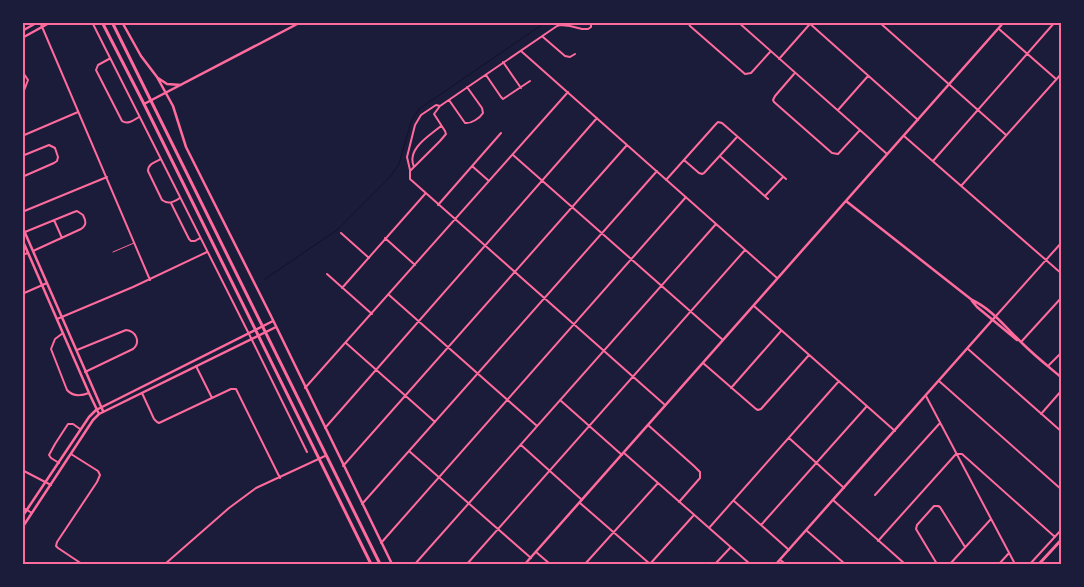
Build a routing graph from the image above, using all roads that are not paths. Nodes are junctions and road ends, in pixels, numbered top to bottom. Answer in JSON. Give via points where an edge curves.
{"nodes":[{"id":1,"x":39,"y":22,"type":"edge"},
{"id":2,"x":51,"y":22,"type":"edge"},
{"id":3,"x":92,"y":22,"type":"edge"},
{"id":4,"x":102,"y":22,"type":"edge"},
{"id":5,"x":112,"y":22,"type":"edge"},
{"id":6,"x":122,"y":22,"type":"edge"},
{"id":7,"x":301,"y":22,"type":"edge"},
{"id":8,"x":591,"y":22,"type":"edge"},
{"id":9,"x":688,"y":22,"type":"edge"},
{"id":10,"x":738,"y":22,"type":"edge"},
{"id":11,"x":879,"y":22,"type":"edge"},
{"id":12,"x":1004,"y":22,"type":"edge"},
{"id":13,"x":1055,"y":22,"type":"edge"},
{"id":14,"x":809,"y":23,"type":"edge"},
{"id":15,"x":42,"y":27,"type":"junction"},
{"id":16,"x":999,"y":29,"type":"junction"},
{"id":17,"x":22,"y":31,"type":"edge"},
{"id":18,"x":542,"y":36,"type":"junction"},
{"id":19,"x":22,"y":38,"type":"edge"},
{"id":20,"x":521,"y":50,"type":"junction"},
{"id":21,"x":770,"y":52,"type":"junction"},
{"id":22,"x":575,"y":54,"type":"dead end"},
{"id":23,"x":1027,"y":54,"type":"junction"},
{"id":24,"x":110,"y":58,"type":"junction"},
{"id":25,"x":779,"y":59,"type":"junction"},
{"id":26,"x":503,"y":62,"type":"junction"},
{"id":27,"x":22,"y":70,"type":"edge"},
{"id":28,"x":795,"y":73,"type":"junction"},
{"id":29,"x":1062,"y":73,"type":"edge"},
{"id":30,"x":485,"y":74,"type":"junction"},
{"id":31,"x":868,"y":76,"type":"junction"},
{"id":32,"x":157,"y":77,"type":"junction"},
{"id":33,"x":1056,"y":79,"type":"junction"},
{"id":34,"x":530,"y":82,"type":"dead end"},
{"id":35,"x":182,"y":84,"type":"junction"},
{"id":36,"x":949,"y":84,"type":"junction"},
{"id":37,"x":467,"y":87,"type":"junction"},
{"id":38,"x":521,"y":88,"type":"junction"},
{"id":39,"x":568,"y":92,"type":"junction"},
{"id":40,"x":166,"y":93,"type":"junction"},
{"id":41,"x":22,"y":96,"type":"edge"},
{"id":42,"x":151,"y":100,"type":"junction"},
{"id":43,"x":449,"y":100,"type":"junction"},
{"id":44,"x":144,"y":104,"type":"junction"},
{"id":45,"x":440,"y":106,"type":"junction"},
{"id":46,"x":838,"y":110,"type":"junction"},
{"id":47,"x":978,"y":110,"type":"junction"},
{"id":48,"x":78,"y":112,"type":"junction"},
{"id":49,"x":139,"y":117,"type":"junction"},
{"id":50,"x":597,"y":118,"type":"junction"},
{"id":51,"x":918,"y":120,"type":"junction"},
{"id":52,"x":441,"y":126,"type":"junction"},
{"id":53,"x":860,"y":130,"type":"junction"},
{"id":54,"x":501,"y":134,"type":"dead end"},
{"id":55,"x":1006,"y":135,"type":"junction"},
{"id":56,"x":22,"y":136,"type":"edge"},
{"id":57,"x":904,"y":136,"type":"junction"},
{"id":58,"x":737,"y":137,"type":"junction"},
{"id":59,"x":627,"y":144,"type":"junction"},
{"id":60,"x":887,"y":154,"type":"junction"},
{"id":61,"x":512,"y":155,"type":"junction"},
{"id":62,"x":22,"y":156,"type":"edge"},
{"id":63,"x":720,"y":156,"type":"junction"},
{"id":64,"x":161,"y":159,"type":"junction"},
{"id":65,"x":684,"y":160,"type":"junction"},
{"id":66,"x":933,"y":161,"type":"junction"},
{"id":67,"x":472,"y":166,"type":"junction"},
{"id":68,"x":414,"y":167,"type":"junction"},
{"id":69,"x":410,"y":171,"type":"junction"},
{"id":70,"x":657,"y":171,"type":"junction"},
{"id":71,"x":22,"y":177,"type":"edge"},
{"id":72,"x":107,"y":177,"type":"junction"},
{"id":73,"x":783,"y":177,"type":"junction"},
{"id":74,"x":786,"y":179,"type":"dead end"},
{"id":75,"x":666,"y":180,"type":"junction"},
{"id":76,"x":489,"y":181,"type":"junction"},
{"id":77,"x":542,"y":181,"type":"junction"},
{"id":78,"x":961,"y":186,"type":"junction"},
{"id":79,"x":425,"y":193,"type":"junction"},
{"id":80,"x":686,"y":197,"type":"junction"},
{"id":81,"x":180,"y":198,"type":"junction"},
{"id":82,"x":846,"y":201,"type":"junction"},
{"id":83,"x":171,"y":203,"type":"junction"},
{"id":84,"x":438,"y":205,"type":"junction"},
{"id":85,"x":572,"y":208,"type":"junction"},
{"id":86,"x":22,"y":212,"type":"edge"},
{"id":87,"x":54,"y":220,"type":"junction"},
{"id":88,"x":455,"y":220,"type":"junction"},
{"id":89,"x":716,"y":224,"type":"junction"},
{"id":90,"x":22,"y":226,"type":"edge"},
{"id":91,"x":25,"y":232,"type":"junction"},
{"id":92,"x":341,"y":233,"type":"dead end"},
{"id":93,"x":601,"y":233,"type":"junction"},
{"id":94,"x":62,"y":238,"type":"junction"},
{"id":95,"x":200,"y":238,"type":"junction"},
{"id":96,"x":386,"y":238,"type":"junction"},
{"id":97,"x":22,"y":240,"type":"edge"},
{"id":98,"x":1062,"y":242,"type":"edge"},
{"id":99,"x":135,"y":243,"type":"junction"},
{"id":100,"x":485,"y":246,"type":"junction"},
{"id":101,"x":34,"y":250,"type":"junction"},
{"id":102,"x":745,"y":250,"type":"junction"},
{"id":103,"x":113,"y":252,"type":"dead end"},
{"id":104,"x":207,"y":252,"type":"junction"},
{"id":105,"x":28,"y":253,"type":"junction"},
{"id":106,"x":22,"y":255,"type":"edge"},
{"id":107,"x":369,"y":258,"type":"junction"},
{"id":108,"x":631,"y":259,"type":"junction"},
{"id":109,"x":1045,"y":260,"type":"junction"},
{"id":110,"x":415,"y":265,"type":"junction"},
{"id":111,"x":514,"y":272,"type":"junction"},
{"id":112,"x":327,"y":274,"type":"dead end"},
{"id":113,"x":1062,"y":274,"type":"edge"},
{"id":114,"x":777,"y":278,"type":"junction"},
{"id":115,"x":150,"y":280,"type":"junction"},
{"id":116,"x":47,"y":283,"type":"junction"},
{"id":117,"x":42,"y":285,"type":"junction"},
{"id":118,"x":661,"y":285,"type":"junction"},
{"id":119,"x":342,"y":288,"type":"junction"},
{"id":120,"x":22,"y":294,"type":"edge"},
{"id":121,"x":389,"y":294,"type":"junction"},
{"id":122,"x":1062,"y":297,"type":"edge"},
{"id":123,"x":544,"y":298,"type":"junction"},
{"id":124,"x":754,"y":306,"type":"junction"},
{"id":125,"x":691,"y":312,"type":"junction"},
{"id":126,"x":372,"y":314,"type":"junction"},
{"id":127,"x":62,"y":318,"type":"junction"},
{"id":128,"x":994,"y":318,"type":"junction"},
{"id":129,"x":57,"y":319,"type":"junction"},
{"id":130,"x":273,"y":321,"type":"junction"},
{"id":131,"x":418,"y":321,"type":"junction"},
{"id":132,"x":574,"y":324,"type":"junction"},
{"id":133,"x":263,"y":326,"type":"junction"},
{"id":134,"x":276,"y":327,"type":"junction"},
{"id":135,"x":781,"y":330,"type":"junction"},
{"id":136,"x":254,"y":331,"type":"junction"},
{"id":137,"x":266,"y":332,"type":"junction"},
{"id":138,"x":63,"y":333,"type":"junction"},
{"id":139,"x":248,"y":334,"type":"junction"},
{"id":140,"x":258,"y":337,"type":"junction"},
{"id":141,"x":252,"y":340,"type":"junction"},
{"id":142,"x":723,"y":340,"type":"junction"},
{"id":143,"x":1021,"y":342,"type":"junction"},
{"id":144,"x":346,"y":343,"type":"junction"},
{"id":145,"x":448,"y":347,"type":"junction"},
{"id":146,"x":967,"y":348,"type":"junction"},
{"id":147,"x":76,"y":350,"type":"junction"},
{"id":148,"x":604,"y":351,"type":"junction"},
{"id":149,"x":1062,"y":352,"type":"edge"},
{"id":150,"x":809,"y":355,"type":"junction"},
{"id":151,"x":81,"y":361,"type":"junction"},
{"id":152,"x":76,"y":363,"type":"junction"},
{"id":153,"x":703,"y":363,"type":"junction"},
{"id":154,"x":196,"y":366,"type":"junction"},
{"id":155,"x":1048,"y":366,"type":"junction"},
{"id":156,"x":375,"y":370,"type":"junction"},
{"id":157,"x":175,"y":371,"type":"junction"},
{"id":158,"x":86,"y":372,"type":"junction"},
{"id":159,"x":478,"y":373,"type":"junction"},
{"id":160,"x":177,"y":375,"type":"junction"},
{"id":161,"x":633,"y":377,"type":"junction"},
{"id":162,"x":1062,"y":378,"type":"edge"},
{"id":163,"x":839,"y":381,"type":"junction"},
{"id":164,"x":939,"y":381,"type":"junction"},
{"id":165,"x":305,"y":388,"type":"junction"},
{"id":166,"x":731,"y":388,"type":"junction"},
{"id":167,"x":1062,"y":390,"type":"edge"},
{"id":168,"x":89,"y":393,"type":"junction"},
{"id":169,"x":142,"y":393,"type":"junction"},
{"id":170,"x":405,"y":396,"type":"junction"},
{"id":171,"x":926,"y":396,"type":"junction"},
{"id":172,"x":212,"y":398,"type":"junction"},
{"id":173,"x":508,"y":400,"type":"junction"},
{"id":174,"x":560,"y":400,"type":"junction"},
{"id":175,"x":666,"y":406,"type":"junction"},
{"id":176,"x":867,"y":406,"type":"junction"},
{"id":177,"x":100,"y":407,"type":"junction"},
{"id":178,"x":96,"y":410,"type":"junction"},
{"id":179,"x":103,"y":412,"type":"junction"},
{"id":180,"x":99,"y":414,"type":"junction"},
{"id":181,"x":1041,"y":414,"type":"junction"},
{"id":182,"x":435,"y":422,"type":"junction"},
{"id":183,"x":940,"y":423,"type":"junction"},
{"id":184,"x":537,"y":426,"type":"junction"},
{"id":185,"x":590,"y":426,"type":"junction"},
{"id":186,"x":648,"y":426,"type":"junction"},
{"id":187,"x":324,"y":428,"type":"junction"},
{"id":188,"x":81,"y":430,"type":"junction"},
{"id":189,"x":895,"y":431,"type":"junction"},
{"id":190,"x":1062,"y":432,"type":"edge"},
{"id":191,"x":789,"y":438,"type":"junction"},
{"id":192,"x":520,"y":445,"type":"junction"},
{"id":193,"x":409,"y":451,"type":"junction"},
{"id":194,"x":307,"y":452,"type":"dead end"},
{"id":195,"x":71,"y":454,"type":"junction"},
{"id":196,"x":623,"y":454,"type":"junction"},
{"id":197,"x":956,"y":454,"type":"junction"},
{"id":198,"x":326,"y":456,"type":"junction"},
{"id":199,"x":318,"y":459,"type":"junction"},
{"id":200,"x":59,"y":463,"type":"junction"},
{"id":201,"x":816,"y":463,"type":"junction"},
{"id":202,"x":343,"y":466,"type":"junction"},
{"id":203,"x":22,"y":470,"type":"edge"},
{"id":204,"x":550,"y":471,"type":"junction"},
{"id":205,"x":439,"y":477,"type":"junction"},
{"id":206,"x":280,"y":478,"type":"junction"},
{"id":207,"x":46,"y":482,"type":"junction"},
{"id":208,"x":658,"y":483,"type":"junction"},
{"id":209,"x":50,"y":485,"type":"junction"},
{"id":210,"x":844,"y":488,"type":"junction"},
{"id":211,"x":1062,"y":490,"type":"edge"},
{"id":212,"x":875,"y":495,"type":"dead end"},
{"id":213,"x":833,"y":500,"type":"junction"},
{"id":214,"x":581,"y":501,"type":"junction"},
{"id":215,"x":734,"y":501,"type":"junction"},
{"id":216,"x":679,"y":502,"type":"junction"},
{"id":217,"x":469,"y":503,"type":"junction"},
{"id":218,"x":362,"y":504,"type":"junction"},
{"id":219,"x":22,"y":507,"type":"edge"},
{"id":220,"x":27,"y":510,"type":"junction"},
{"id":221,"x":32,"y":513,"type":"junction"},
{"id":222,"x":694,"y":515,"type":"junction"},
{"id":223,"x":22,"y":517,"type":"edge"},
{"id":224,"x":991,"y":519,"type":"junction"},
{"id":225,"x":761,"y":525,"type":"junction"},
{"id":226,"x":22,"y":528,"type":"edge"},
{"id":227,"x":709,"y":528,"type":"junction"},
{"id":228,"x":498,"y":529,"type":"junction"},
{"id":229,"x":1062,"y":529,"type":"edge"},
{"id":230,"x":806,"y":530,"type":"junction"},
{"id":231,"x":614,"y":532,"type":"junction"},
{"id":232,"x":1055,"y":537,"type":"junction"},
{"id":233,"x":1062,"y":539,"type":"edge"},
{"id":234,"x":878,"y":541,"type":"junction"},
{"id":235,"x":381,"y":543,"type":"junction"},
{"id":236,"x":730,"y":547,"type":"junction"},
{"id":237,"x":965,"y":547,"type":"junction"},
{"id":238,"x":789,"y":550,"type":"junction"},
{"id":239,"x":536,"y":552,"type":"junction"},
{"id":240,"x":1009,"y":553,"type":"junction"},
{"id":241,"x":531,"y":558,"type":"junction"},
{"id":242,"x":780,"y":560,"type":"junction"},
{"id":243,"x":1062,"y":561,"type":"edge"},
{"id":244,"x":82,"y":564,"type":"edge"},
{"id":245,"x":165,"y":564,"type":"edge"},
{"id":246,"x":370,"y":564,"type":"edge"},
{"id":247,"x":380,"y":564,"type":"edge"},
{"id":248,"x":392,"y":564,"type":"edge"},
{"id":249,"x":414,"y":564,"type":"edge"},
{"id":250,"x":467,"y":564,"type":"edge"},
{"id":251,"x":525,"y":564,"type":"edge"},
{"id":252,"x":550,"y":564,"type":"edge"},
{"id":253,"x":585,"y":564,"type":"edge"},
{"id":254,"x":650,"y":564,"type":"edge"},
{"id":255,"x":715,"y":564,"type":"edge"},
{"id":256,"x":750,"y":564,"type":"edge"},
{"id":257,"x":776,"y":564,"type":"edge"},
{"id":258,"x":786,"y":564,"type":"edge"},
{"id":259,"x":845,"y":564,"type":"edge"},
{"id":260,"x":905,"y":564,"type":"edge"},
{"id":261,"x":937,"y":564,"type":"edge"},
{"id":262,"x":950,"y":564,"type":"edge"},
{"id":263,"x":999,"y":564,"type":"edge"},
{"id":264,"x":1015,"y":564,"type":"edge"},
{"id":265,"x":1030,"y":564,"type":"edge"},
{"id":266,"x":1039,"y":564,"type":"edge"},
{"id":267,"x":1059,"y":564,"type":"edge"}],
"edges":[{"from":1,"to":15,"type":"street"},
{"from":1,"to":17,"type":"street"},
{"from":2,"to":15,"type":"street"},
{"from":3,"to":24,"type":"street"},
{"from":4,"to":44,"type":"main road"},
{"from":5,"to":42,"type":"main road"},
{"from":6,"to":32,"type":"street"},
{"from":7,"to":35,"type":"street"},
{"from":8,"to":18,"type":"street","via":[[590,28],[586,29],[560,24]]},
{"from":9,"to":21,"type":"street","via":[[745,74],[751,73]]},
{"from":10,"to":21,"type":"street"},
{"from":11,"to":36,"type":"street"},
{"from":12,"to":16,"type":"street"},
{"from":13,"to":23,"type":"street"},
{"from":14,"to":25,"type":"street"},
{"from":14,"to":31,"type":"street"},
{"from":15,"to":19,"type":"street"},
{"from":15,"to":48,"type":"street"},
{"from":16,"to":23,"type":"street"},
{"from":16,"to":36,"type":"street"},
{"from":18,"to":20,"type":"street"},
{"from":18,"to":22,"type":"street","via":[[565,56]]},
{"from":20,"to":26,"type":"street"},
{"from":20,"to":39,"type":"street"},
{"from":21,"to":25,"type":"street"},
{"from":23,"to":33,"type":"street"},
{"from":23,"to":47,"type":"street"},
{"from":24,"to":49,"type":"street"},
{"from":24,"to":49,"type":"street","via":[[96,70],[122,121],[128,123]]},
{"from":25,"to":28,"type":"street"},
{"from":26,"to":30,"type":"street"},
{"from":26,"to":38,"type":"street"},
{"from":27,"to":41,"type":"street","via":[[28,80]]},
{"from":28,"to":46,"type":"street"},
{"from":28,"to":53,"type":"street","via":[[773,100],[796,122],[836,155]]},
{"from":29,"to":33,"type":"street"},
{"from":30,"to":37,"type":"street"},
{"from":30,"to":38,"type":"street","via":[[502,98]]},
{"from":31,"to":46,"type":"street"},
{"from":31,"to":51,"type":"street"},
{"from":32,"to":35,"type":"street","via":[[167,84]]},
{"from":32,"to":40,"type":"street"},
{"from":33,"to":55,"type":"street"},
{"from":34,"to":38,"type":"street"},
{"from":35,"to":40,"type":"street"},
{"from":36,"to":47,"type":"street"},
{"from":36,"to":51,"type":"street"},
{"from":37,"to":43,"type":"street"},
{"from":37,"to":43,"type":"street","via":[[483,111],[480,117],[465,123]]},
{"from":39,"to":50,"type":"street"},
{"from":39,"to":61,"type":"street"},
{"from":40,"to":42,"type":"street"},
{"from":40,"to":130,"type":"street","via":[[186,147]]},
{"from":42,"to":44,"type":"street"},
{"from":42,"to":133,"type":"main road"},
{"from":43,"to":45,"type":"street"},
{"from":44,"to":136,"type":"main road"},
{"from":45,"to":52,"type":"street","via":[[434,114]]},
{"from":45,"to":69,"type":"street","via":[[426,111],[416,123],[407,157]]},
{"from":46,"to":53,"type":"street"},
{"from":47,"to":55,"type":"street"},
{"from":47,"to":66,"type":"street"},
{"from":48,"to":56,"type":"street"},
{"from":48,"to":72,"type":"street"},
{"from":49,"to":64,"type":"street"},
{"from":50,"to":59,"type":"street"},
{"from":50,"to":77,"type":"street"},
{"from":51,"to":57,"type":"street"},
{"from":52,"to":68,"type":"street","via":[[414,151]]},
{"from":52,"to":68,"type":"street","via":[[444,136]]},
{"from":53,"to":60,"type":"street"},
{"from":54,"to":67,"type":"street"},
{"from":55,"to":78,"type":"street"},
{"from":57,"to":60,"type":"street"},
{"from":57,"to":66,"type":"street"},
{"from":58,"to":63,"type":"street"},
{"from":58,"to":65,"type":"street","via":[[718,122]]},
{"from":58,"to":73,"type":"street"},
{"from":59,"to":70,"type":"street"},
{"from":59,"to":85,"type":"street"},
{"from":60,"to":82,"type":"street"},
{"from":61,"to":76,"type":"street"},
{"from":61,"to":77,"type":"street"},
{"from":62,"to":71,"type":"street","via":[[49,145],[55,148],[58,157],[54,163]]},
{"from":63,"to":65,"type":"street","via":[[703,174]]},
{"from":63,"to":73,"type":"street","via":[[766,197]]},
{"from":64,"to":81,"type":"street"},
{"from":64,"to":83,"type":"street","via":[[150,165],[148,171],[162,200]]},
{"from":65,"to":75,"type":"street"},
{"from":66,"to":78,"type":"street"},
{"from":67,"to":76,"type":"street"},
{"from":67,"to":84,"type":"street"},
{"from":68,"to":69,"type":"street"},
{"from":69,"to":79,"type":"street","via":[[410,179]]},
{"from":70,"to":75,"type":"street"},
{"from":70,"to":93,"type":"street"},
{"from":72,"to":86,"type":"street"},
{"from":72,"to":99,"type":"street"},
{"from":73,"to":74,"type":"street"},
{"from":75,"to":80,"type":"street"},
{"from":76,"to":88,"type":"street"},
{"from":77,"to":85,"type":"street"},
{"from":77,"to":100,"type":"street"},
{"from":78,"to":109,"type":"street"},
{"from":79,"to":84,"type":"street"},
{"from":79,"to":96,"type":"street"},
{"from":80,"to":89,"type":"street"},
{"from":80,"to":108,"type":"street"},
{"from":81,"to":83,"type":"street"},
{"from":81,"to":95,"type":"street"},
{"from":82,"to":114,"type":"street"},
{"from":82,"to":128,"type":"street"},
{"from":83,"to":95,"type":"street","via":[[189,239]]},
{"from":84,"to":88,"type":"street"},
{"from":85,"to":93,"type":"street"},
{"from":85,"to":111,"type":"street"},
{"from":87,"to":91,"type":"street"},
{"from":87,"to":94,"type":"street"},
{"from":87,"to":94,"type":"street","via":[[77,211],[86,220],[81,229]]},
{"from":88,"to":100,"type":"street"},
{"from":88,"to":110,"type":"street"},
{"from":89,"to":102,"type":"street"},
{"from":89,"to":118,"type":"street"},
{"from":90,"to":91,"type":"street"},
{"from":91,"to":101,"type":"street"},
{"from":92,"to":107,"type":"street"},
{"from":93,"to":108,"type":"street"},
{"from":93,"to":123,"type":"street"},
{"from":94,"to":101,"type":"street"},
{"from":95,"to":104,"type":"street"},
{"from":96,"to":107,"type":"street"},
{"from":96,"to":110,"type":"street"},
{"from":97,"to":105,"type":"street"},
{"from":98,"to":109,"type":"street"},
{"from":99,"to":103,"type":"lane"},
{"from":99,"to":115,"type":"street"},
{"from":100,"to":111,"type":"street"},
{"from":100,"to":131,"type":"street"},
{"from":101,"to":116,"type":"street"},
{"from":102,"to":114,"type":"street"},
{"from":102,"to":125,"type":"street"},
{"from":104,"to":115,"type":"street"},
{"from":104,"to":139,"type":"street"},
{"from":105,"to":106,"type":"street"},
{"from":105,"to":117,"type":"street"},
{"from":107,"to":119,"type":"street"},
{"from":108,"to":118,"type":"street"},
{"from":108,"to":132,"type":"street"},
{"from":109,"to":113,"type":"street"},
{"from":109,"to":128,"type":"street"},
{"from":110,"to":121,"type":"street"},
{"from":111,"to":123,"type":"street"},
{"from":111,"to":145,"type":"street"},
{"from":112,"to":119,"type":"street"},
{"from":114,"to":124,"type":"street"},
{"from":115,"to":127,"type":"street"},
{"from":116,"to":117,"type":"street"},
{"from":116,"to":127,"type":"street"},
{"from":117,"to":120,"type":"street"},
{"from":117,"to":129,"type":"street"},
{"from":118,"to":125,"type":"street"},
{"from":118,"to":148,"type":"street"},
{"from":119,"to":126,"type":"street"},
{"from":121,"to":126,"type":"street"},
{"from":121,"to":131,"type":"street"},
{"from":122,"to":143,"type":"street"},
{"from":123,"to":132,"type":"street"},
{"from":123,"to":159,"type":"street"},
{"from":124,"to":135,"type":"street"},
{"from":124,"to":142,"type":"street"},
{"from":125,"to":142,"type":"street"},
{"from":125,"to":161,"type":"street"},
{"from":126,"to":144,"type":"street"},
{"from":127,"to":129,"type":"street"},
{"from":127,"to":147,"type":"street"},
{"from":128,"to":143,"type":"street"},
{"from":128,"to":146,"type":"street"},
{"from":129,"to":138,"type":"street"},
{"from":130,"to":133,"type":"street"},
{"from":130,"to":134,"type":"street"},
{"from":131,"to":145,"type":"street"},
{"from":131,"to":156,"type":"street"},
{"from":132,"to":148,"type":"street"},
{"from":132,"to":173,"type":"street"},
{"from":133,"to":136,"type":"street"},
{"from":133,"to":137,"type":"main road"},
{"from":134,"to":137,"type":"street"},
{"from":134,"to":165,"type":"street"},
{"from":135,"to":150,"type":"street"},
{"from":135,"to":166,"type":"street"},
{"from":136,"to":139,"type":"street"},
{"from":136,"to":140,"type":"main road"},
{"from":137,"to":140,"type":"street"},
{"from":137,"to":198,"type":"main road"},
{"from":138,"to":152,"type":"street"},
{"from":138,"to":168,"type":"street","via":[[54,339],[51,349],[68,391],[80,396]]},
{"from":139,"to":141,"type":"street"},
{"from":139,"to":157,"type":"street"},
{"from":140,"to":141,"type":"street"},
{"from":140,"to":199,"type":"main road"},
{"from":141,"to":154,"type":"street"},
{"from":141,"to":194,"type":"street"},
{"from":142,"to":153,"type":"street"},
{"from":143,"to":155,"type":"street"},
{"from":144,"to":156,"type":"street"},
{"from":144,"to":165,"type":"street"},
{"from":145,"to":159,"type":"street"},
{"from":145,"to":170,"type":"street"},
{"from":146,"to":164,"type":"street"},
{"from":146,"to":181,"type":"street"},
{"from":147,"to":151,"type":"street"},
{"from":147,"to":158,"type":"street","via":[[126,330],[136,336],[137,344],[133,349]]},
{"from":148,"to":161,"type":"street"},
{"from":148,"to":174,"type":"street"},
{"from":149,"to":155,"type":"street"},
{"from":150,"to":163,"type":"street"},
{"from":150,"to":166,"type":"street","via":[[761,409],[756,409]]},
{"from":151,"to":152,"type":"street"},
{"from":151,"to":158,"type":"street"},
{"from":152,"to":168,"type":"street"},
{"from":153,"to":166,"type":"street"},
{"from":153,"to":175,"type":"street"},
{"from":154,"to":160,"type":"street"},
{"from":154,"to":172,"type":"street"},
{"from":155,"to":162,"type":"street"},
{"from":156,"to":170,"type":"street"},
{"from":156,"to":187,"type":"street"},
{"from":157,"to":160,"type":"street"},
{"from":157,"to":177,"type":"street"},
{"from":158,"to":177,"type":"street"},
{"from":159,"to":173,"type":"street"},
{"from":159,"to":182,"type":"street"},
{"from":160,"to":169,"type":"street"},
{"from":161,"to":175,"type":"street"},
{"from":161,"to":185,"type":"street"},
{"from":163,"to":176,"type":"street"},
{"from":163,"to":191,"type":"street"},
{"from":164,"to":171,"type":"street"},
{"from":164,"to":211,"type":"street"},
{"from":165,"to":187,"type":"street"},
{"from":167,"to":181,"type":"street"},
{"from":168,"to":178,"type":"street"},
{"from":169,"to":172,"type":"street","via":[[158,423]]},
{"from":169,"to":179,"type":"street"},
{"from":170,"to":182,"type":"street"},
{"from":170,"to":202,"type":"street"},
{"from":171,"to":183,"type":"street"},
{"from":171,"to":189,"type":"street"},
{"from":172,"to":206,"type":"street","via":[[236,389]]},
{"from":173,"to":184,"type":"street"},
{"from":173,"to":205,"type":"street"},
{"from":174,"to":184,"type":"street"},
{"from":174,"to":185,"type":"street"},
{"from":175,"to":186,"type":"street"},
{"from":176,"to":189,"type":"street"},
{"from":176,"to":201,"type":"street"},
{"from":177,"to":178,"type":"street"},
{"from":177,"to":179,"type":"street"},
{"from":178,"to":180,"type":"street"},
{"from":178,"to":188,"type":"street"},
{"from":179,"to":180,"type":"street"},
{"from":180,"to":195,"type":"street"},
{"from":181,"to":190,"type":"street"},
{"from":182,"to":193,"type":"street"},
{"from":183,"to":197,"type":"street"},
{"from":183,"to":212,"type":"street"},
{"from":184,"to":192,"type":"street"},
{"from":185,"to":196,"type":"street"},
{"from":185,"to":204,"type":"street"},
{"from":186,"to":196,"type":"street"},
{"from":186,"to":216,"type":"street","via":[[701,475]]},
{"from":187,"to":202,"type":"street"},
{"from":188,"to":200,"type":"street"},
{"from":188,"to":200,"type":"street","via":[[72,424],[66,426],[49,453]]},
{"from":189,"to":210,"type":"street"},
{"from":191,"to":201,"type":"street"},
{"from":191,"to":215,"type":"street"},
{"from":192,"to":204,"type":"street"},
{"from":192,"to":217,"type":"street"},
{"from":193,"to":205,"type":"street"},
{"from":193,"to":218,"type":"street"},
{"from":195,"to":209,"type":"street"},
{"from":195,"to":244,"type":"street","via":[[100,475],[56,542],[58,548]]},
{"from":196,"to":208,"type":"street"},
{"from":196,"to":214,"type":"street"},
{"from":197,"to":224,"type":"street"},
{"from":197,"to":232,"type":"street","via":[[962,454]]},
{"from":197,"to":234,"type":"street"},
{"from":198,"to":199,"type":"street"},
{"from":198,"to":247,"type":"main road"},
{"from":199,"to":206,"type":"street"},
{"from":199,"to":246,"type":"main road"},
{"from":200,"to":207,"type":"street"},
{"from":201,"to":210,"type":"street"},
{"from":201,"to":225,"type":"street"},
{"from":202,"to":218,"type":"street"},
{"from":203,"to":207,"type":"street"},
{"from":204,"to":214,"type":"street"},
{"from":204,"to":228,"type":"street"},
{"from":205,"to":217,"type":"street"},
{"from":205,"to":235,"type":"street"},
{"from":206,"to":245,"type":"street","via":[[244,496]]},
{"from":207,"to":209,"type":"street"},
{"from":207,"to":220,"type":"street"},
{"from":208,"to":216,"type":"street"},
{"from":208,"to":231,"type":"street"},
{"from":209,"to":221,"type":"street"},
{"from":210,"to":213,"type":"street"},
{"from":213,"to":230,"type":"street"},
{"from":213,"to":234,"type":"street"},
{"from":214,"to":231,"type":"street"},
{"from":214,"to":239,"type":"street"},
{"from":215,"to":225,"type":"street"},
{"from":215,"to":227,"type":"street"},
{"from":216,"to":222,"type":"street"},
{"from":217,"to":228,"type":"street"},
{"from":217,"to":249,"type":"street"},
{"from":218,"to":235,"type":"street"},
{"from":219,"to":220,"type":"street"},
{"from":220,"to":221,"type":"street"},
{"from":220,"to":223,"type":"street"},
{"from":221,"to":226,"type":"street"},
{"from":222,"to":227,"type":"street"},
{"from":222,"to":254,"type":"street"},
{"from":224,"to":237,"type":"street"},
{"from":224,"to":240,"type":"street"},
{"from":225,"to":238,"type":"street"},
{"from":227,"to":236,"type":"street"},
{"from":228,"to":241,"type":"street"},
{"from":228,"to":250,"type":"street"},
{"from":229,"to":232,"type":"street"},
{"from":230,"to":238,"type":"street"},
{"from":230,"to":259,"type":"street"},
{"from":231,"to":253,"type":"street"},
{"from":231,"to":254,"type":"street"},
{"from":232,"to":265,"type":"street"},
{"from":233,"to":266,"type":"main road"},
{"from":234,"to":260,"type":"street"},
{"from":235,"to":248,"type":"street"},
{"from":236,"to":255,"type":"street"},
{"from":236,"to":256,"type":"street"},
{"from":237,"to":261,"type":"street","via":[[940,507],[933,506],[916,530]]},
{"from":237,"to":262,"type":"street"},
{"from":238,"to":242,"type":"street"},
{"from":239,"to":241,"type":"street"},
{"from":239,"to":252,"type":"street"},
{"from":240,"to":263,"type":"street"},
{"from":240,"to":264,"type":"street"},
{"from":241,"to":251,"type":"street"},
{"from":242,"to":257,"type":"street"},
{"from":242,"to":258,"type":"street"},
{"from":243,"to":267,"type":"street"}]}
